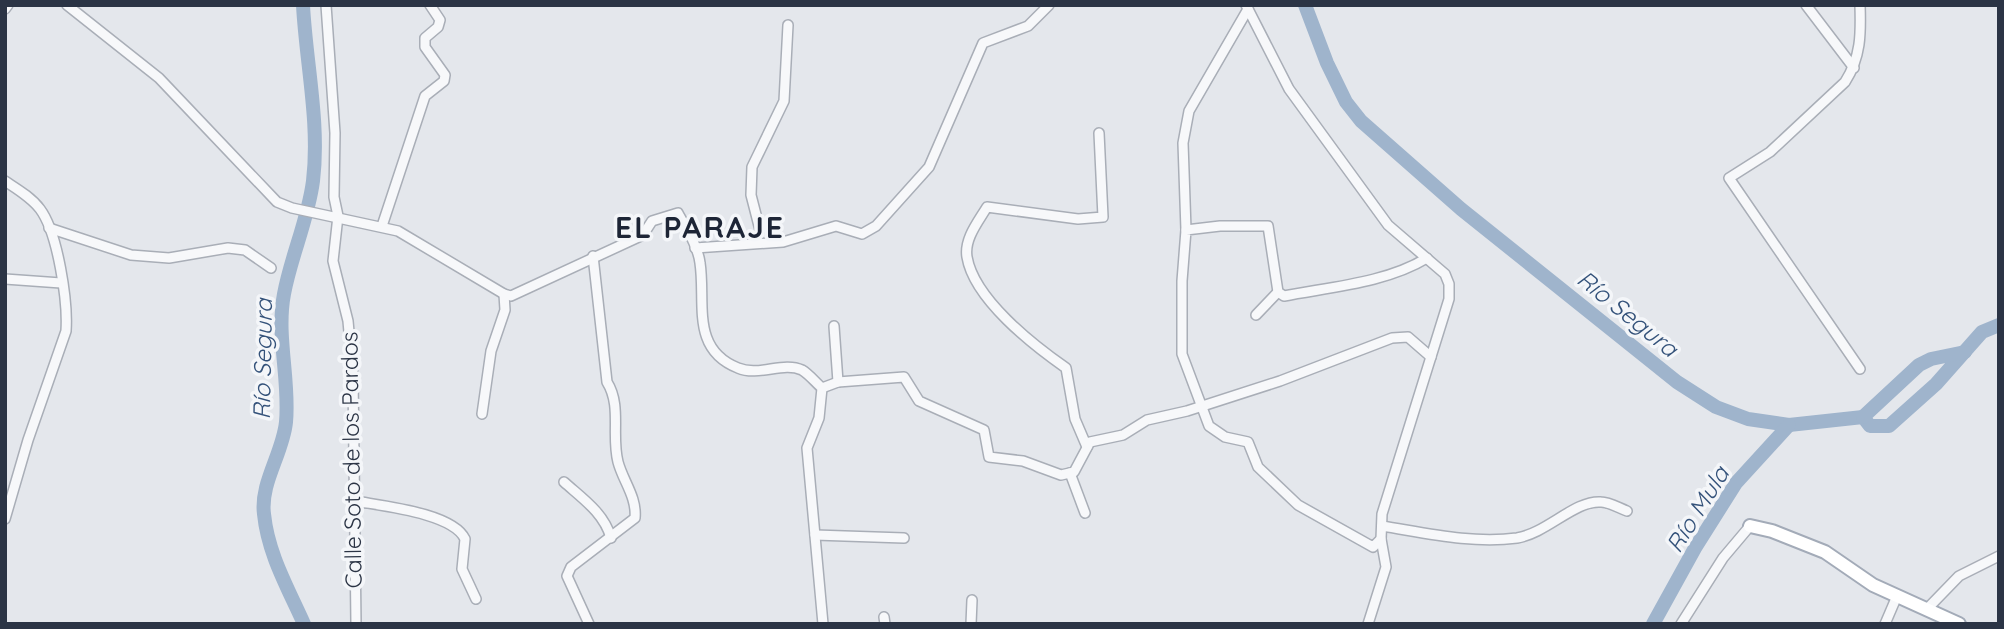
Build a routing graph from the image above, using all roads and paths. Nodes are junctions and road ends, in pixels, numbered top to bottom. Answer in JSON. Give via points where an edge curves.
{"nodes":[{"id":1,"x":66,"y":5,"type":"edge"},
{"id":2,"x":326,"y":5,"type":"edge"},
{"id":3,"x":430,"y":5,"type":"edge"},
{"id":4,"x":1049,"y":5,"type":"edge"},
{"id":5,"x":1806,"y":5,"type":"edge"},
{"id":6,"x":1860,"y":5,"type":"edge"},
{"id":7,"x":1247,"y":7,"type":"edge"},
{"id":8,"x":788,"y":25,"type":"dead end"},
{"id":9,"x":1854,"y":68,"type":"junction"},
{"id":10,"x":1099,"y":133,"type":"dead end"},
{"id":11,"x":5,"y":181,"type":"edge"},
{"id":12,"x":334,"y":216,"type":"junction"},
{"id":13,"x":382,"y":226,"type":"junction"},
{"id":14,"x":50,"y":229,"type":"junction"},
{"id":15,"x":760,"y":230,"type":"dead end"},
{"id":16,"x":1186,"y":230,"type":"junction"},
{"id":17,"x":695,"y":248,"type":"junction"},
{"id":18,"x":593,"y":256,"type":"junction"},
{"id":19,"x":1427,"y":258,"type":"junction"},
{"id":20,"x":271,"y":268,"type":"dead end"},
{"id":21,"x":5,"y":279,"type":"edge"},
{"id":22,"x":61,"y":283,"type":"junction"},
{"id":23,"x":1278,"y":292,"type":"junction"},
{"id":24,"x":504,"y":294,"type":"junction"},
{"id":25,"x":1256,"y":315,"type":"dead end"},
{"id":26,"x":835,"y":326,"type":"dead end"},
{"id":27,"x":1431,"y":356,"type":"junction"},
{"id":28,"x":1860,"y":369,"type":"dead end"},
{"id":29,"x":838,"y":382,"type":"junction"},
{"id":30,"x":822,"y":388,"type":"junction"},
{"id":31,"x":1200,"y":407,"type":"junction"},
{"id":32,"x":482,"y":414,"type":"dead end"},
{"id":33,"x":1087,"y":447,"type":"junction"},
{"id":34,"x":1070,"y":473,"type":"junction"},
{"id":35,"x":564,"y":482,"type":"dead end"},
{"id":36,"x":355,"y":501,"type":"junction"},
{"id":37,"x":1627,"y":511,"type":"dead end"},
{"id":38,"x":1085,"y":513,"type":"dead end"},
{"id":39,"x":5,"y":519,"type":"edge"},
{"id":40,"x":1382,"y":526,"type":"junction"},
{"id":41,"x":1750,"y":526,"type":"joint"},
{"id":42,"x":815,"y":535,"type":"junction"},
{"id":43,"x":611,"y":538,"type":"junction"},
{"id":44,"x":904,"y":538,"type":"dead end"},
{"id":45,"x":1381,"y":539,"type":"junction"},
{"id":46,"x":1999,"y":556,"type":"edge"},
{"id":47,"x":1897,"y":596,"type":"junction"},
{"id":48,"x":476,"y":599,"type":"dead end"},
{"id":49,"x":972,"y":600,"type":"dead end"},
{"id":50,"x":1927,"y":609,"type":"junction"},
{"id":51,"x":356,"y":624,"type":"edge"},
{"id":52,"x":589,"y":624,"type":"edge"},
{"id":53,"x":824,"y":624,"type":"edge"},
{"id":54,"x":971,"y":624,"type":"edge"},
{"id":55,"x":1368,"y":624,"type":"edge"},
{"id":56,"x":1681,"y":624,"type":"edge"},
{"id":57,"x":1885,"y":624,"type":"edge"},
{"id":58,"x":1959,"y":624,"type":"edge"}],
"edges":[{"from":1,"to":12,"type":"street","via":[[159,78],[255,182],[289,207]]},
{"from":2,"to":12,"type":"street","name":"Calle Soto de los Pardos","via":[[335,134]]},
{"from":3,"to":13,"type":"street","via":[[440,20],[425,38],[425,47],[445,75],[444,81],[425,96]]},
{"from":4,"to":17,"type":"street","via":[[1028,26],[983,43],[929,167],[876,226],[862,234],[836,226],[783,242]]},
{"from":5,"to":9,"type":"street"},
{"from":6,"to":9,"type":"street","via":[[1861,43]]},
{"from":7,"to":16,"type":"street","via":[[1189,111],[1183,143]]},
{"from":7,"to":19,"type":"street","via":[[1304,111],[1388,225]]},
{"from":8,"to":15,"type":"street","via":[[784,101],[752,167],[751,195]]},
{"from":9,"to":28,"type":"street","via":[[1795,131],[1729,178]]},
{"from":10,"to":33,"type":"street","via":[[1103,217],[1078,219],[987,207],[968,239],[967,257],[999,311],[1025,339],[1066,369],[1075,419]]},
{"from":11,"to":14,"type":"street","via":[[32,200]]},
{"from":12,"to":13,"type":"street"},
{"from":12,"to":36,"type":"street","name":"Calle Soto de los Pardos","via":[[333,261],[348,321],[353,376]]},
{"from":13,"to":24,"type":"street","via":[[416,240]]},
{"from":14,"to":20,"type":"street","via":[[131,255],[169,258],[228,248],[245,250]]},
{"from":14,"to":22,"type":"street"},
{"from":16,"to":23,"type":"street","via":[[1268,226]]},
{"from":16,"to":31,"type":"street","via":[[1182,354]]},
{"from":17,"to":18,"type":"street","via":[[678,213],[652,221],[643,235]]},
{"from":17,"to":30,"type":"street","via":[[700,261],[702,328],[713,349],[736,368],[760,373],[791,367]]},
{"from":18,"to":24,"type":"street","via":[[511,296]]},
{"from":18,"to":43,"type":"street","via":[[607,382],[614,393],[617,460],[636,507],[635,518]]},
{"from":19,"to":23,"type":"street","via":[[1412,267],[1361,281],[1284,296]]},
{"from":19,"to":27,"type":"street","via":[[1449,284],[1449,299]]},
{"from":21,"to":22,"type":"street"},
{"from":22,"to":39,"type":"street","via":[[66,331]]},
{"from":23,"to":25,"type":"street"},
{"from":24,"to":32,"type":"street","via":[[505,310],[491,351]]},
{"from":26,"to":29,"type":"street"},
{"from":27,"to":31,"type":"street","via":[[1408,337],[1392,338]]},
{"from":27,"to":40,"type":"street"},
{"from":29,"to":30,"type":"street"},
{"from":29,"to":34,"type":"street","via":[[904,377],[919,401],[984,430],[989,457],[1023,461],[1061,475]]},
{"from":30,"to":42,"type":"street","via":[[820,418],[807,448]]},
{"from":31,"to":33,"type":"street","via":[[1147,421]]},
{"from":31,"to":45,"type":"street","via":[[1209,426],[1225,437],[1248,442],[1258,467],[1298,505],[1373,547]]},
{"from":33,"to":34,"type":"street","via":[[1082,462]]},
{"from":34,"to":38,"type":"street"},
{"from":35,"to":43,"type":"street","via":[[596,509]]},
{"from":36,"to":48,"type":"street","via":[[453,524],[465,539],[462,569]]},
{"from":36,"to":51,"type":"street","name":"Calle Soto de los Pardos"},
{"from":37,"to":40,"type":"street","via":[[1603,501],[1590,503],[1545,529],[1518,538],[1469,540]]},
{"from":40,"to":45,"type":"street"},
{"from":41,"to":47,"type":"main road","via":[[1825,552]]},
{"from":41,"to":56,"type":"street","via":[[1723,558]]},
{"from":42,"to":44,"type":"street"},
{"from":42,"to":53,"type":"street"},
{"from":43,"to":52,"type":"street","via":[[571,566],[567,576]]},
{"from":45,"to":55,"type":"street","via":[[1386,567]]},
{"from":46,"to":50,"type":"street","via":[[1959,576]]},
{"from":47,"to":50,"type":"main road"},
{"from":47,"to":57,"type":"street"},
{"from":49,"to":54,"type":"street"},
{"from":50,"to":58,"type":"main road"}]}
